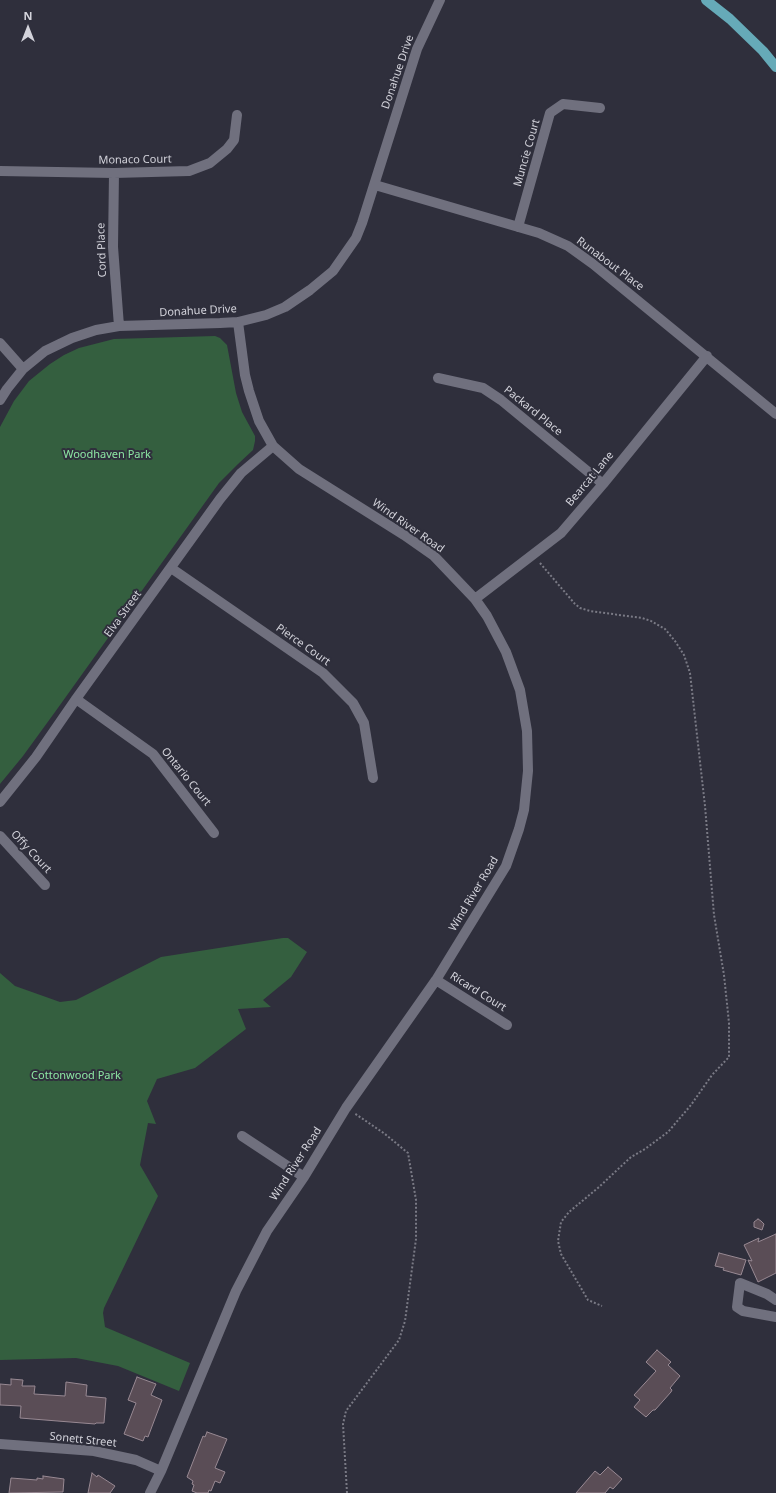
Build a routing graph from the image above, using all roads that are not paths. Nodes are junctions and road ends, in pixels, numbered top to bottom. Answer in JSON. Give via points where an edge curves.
{"nodes":[{"id":1,"x":706,"y":0,"type":"edge"},
{"id":2,"x":436,"y":1,"type":"edge"},
{"id":3,"x":776,"y":67,"type":"edge"},
{"id":4,"x":600,"y":108,"type":"dead end"},
{"id":5,"x":237,"y":116,"type":"dead end"},
{"id":6,"x":0,"y":171,"type":"edge"},
{"id":7,"x":114,"y":173,"type":"junction"},
{"id":8,"x":374,"y":185,"type":"junction"},
{"id":9,"x":518,"y":227,"type":"junction"},
{"id":10,"x":238,"y":322,"type":"junction"},
{"id":11,"x":119,"y":326,"type":"junction"},
{"id":12,"x":0,"y":343,"type":"edge"},
{"id":13,"x":707,"y":356,"type":"junction"},
{"id":14,"x":23,"y":369,"type":"junction"},
{"id":15,"x":438,"y":378,"type":"dead end"},
{"id":16,"x":0,"y":400,"type":"edge"},
{"id":17,"x":776,"y":414,"type":"edge"},
{"id":18,"x":272,"y":446,"type":"junction"},
{"id":19,"x":602,"y":484,"type":"junction"},
{"id":20,"x":171,"y":568,"type":"junction"},
{"id":21,"x":475,"y":599,"type":"junction"},
{"id":22,"x":76,"y":699,"type":"junction"},
{"id":23,"x":373,"y":778,"type":"dead end"},
{"id":24,"x":0,"y":802,"type":"edge"},
{"id":25,"x":214,"y":833,"type":"dead end"},
{"id":26,"x":0,"y":836,"type":"edge"},
{"id":27,"x":45,"y":884,"type":"dead end"},
{"id":28,"x":436,"y":980,"type":"junction"},
{"id":29,"x":507,"y":1025,"type":"dead end"},
{"id":30,"x":242,"y":1136,"type":"dead end"},
{"id":31,"x":304,"y":1177,"type":"junction"},
{"id":32,"x":776,"y":1300,"type":"edge"},
{"id":33,"x":776,"y":1317,"type":"edge"},
{"id":34,"x":0,"y":1444,"type":"edge"},
{"id":35,"x":161,"y":1471,"type":"junction"},
{"id":36,"x":150,"y":1493,"type":"edge"}],
"edges":[{"from":1,"to":3,"type":"main road","via":[[730,19]]},
{"from":2,"to":8,"type":"street","name":"Donahue Drive","via":[[416,49]]},
{"from":4,"to":9,"type":"street","name":"Muncie Court","via":[[563,104],[550,113]]},
{"from":5,"to":7,"type":"street","name":"Monaco Court","via":[[234,140],[210,163],[189,171]]},
{"from":6,"to":7,"type":"street","name":"Monaco Court"},
{"from":7,"to":11,"type":"street","name":"Cord Place","via":[[113,247]]},
{"from":8,"to":9,"type":"street","name":"Runabout Place"},
{"from":8,"to":10,"type":"street","name":"Donahue Drive","via":[[356,238],[332,271],[285,307]]},
{"from":9,"to":13,"type":"street","name":"Runabout Place","via":[[568,246]]},
{"from":10,"to":11,"type":"street","name":"Donahue Drive"},
{"from":10,"to":18,"type":"street","name":"Wind River Road","via":[[244,375],[259,421]]},
{"from":11,"to":14,"type":"street","name":"Donahue Drive","via":[[72,338],[45,351]]},
{"from":12,"to":14,"type":"street"},
{"from":13,"to":17,"type":"street","name":"Runabout Place"},
{"from":13,"to":19,"type":"street","name":"Bearcat Lane"},
{"from":14,"to":16,"type":"street","name":"Donahue Drive"},
{"from":15,"to":19,"type":"street","name":"Packard Place","via":[[483,388]]},
{"from":18,"to":20,"type":"street","name":"Elva Street","via":[[228,488]]},
{"from":18,"to":21,"type":"street","name":"Wind River Road","via":[[299,469],[434,556]]},
{"from":19,"to":21,"type":"street","name":"Bearcat Lane","via":[[561,533]]},
{"from":20,"to":22,"type":"street","name":"Elva Street"},
{"from":20,"to":23,"type":"street","name":"Pierce Court","via":[[323,673],[353,703],[364,724]]},
{"from":21,"to":28,"type":"street","name":"Wind River Road","via":[[506,652],[520,690],[528,744],[527,790],[519,829],[506,866]]},
{"from":22,"to":24,"type":"street","name":"Elva Street","via":[[36,757]]},
{"from":22,"to":25,"type":"street","name":"Ontario Court","via":[[153,754]]},
{"from":26,"to":27,"type":"street","name":"Offy Court"},
{"from":28,"to":29,"type":"street","name":"Ricard Court"},
{"from":28,"to":31,"type":"street","name":"Wind River Road","via":[[346,1108]]},
{"from":30,"to":31,"type":"street"},
{"from":31,"to":35,"type":"street","name":"Wind River Road","via":[[267,1230],[236,1291]]},
{"from":32,"to":33,"type":"street","via":[[740,1283],[737,1307],[743,1312]]},
{"from":34,"to":35,"type":"street","name":"Sonett Street","via":[[94,1451],[136,1460]]},
{"from":35,"to":36,"type":"street","name":"Wind River Road"}]}
